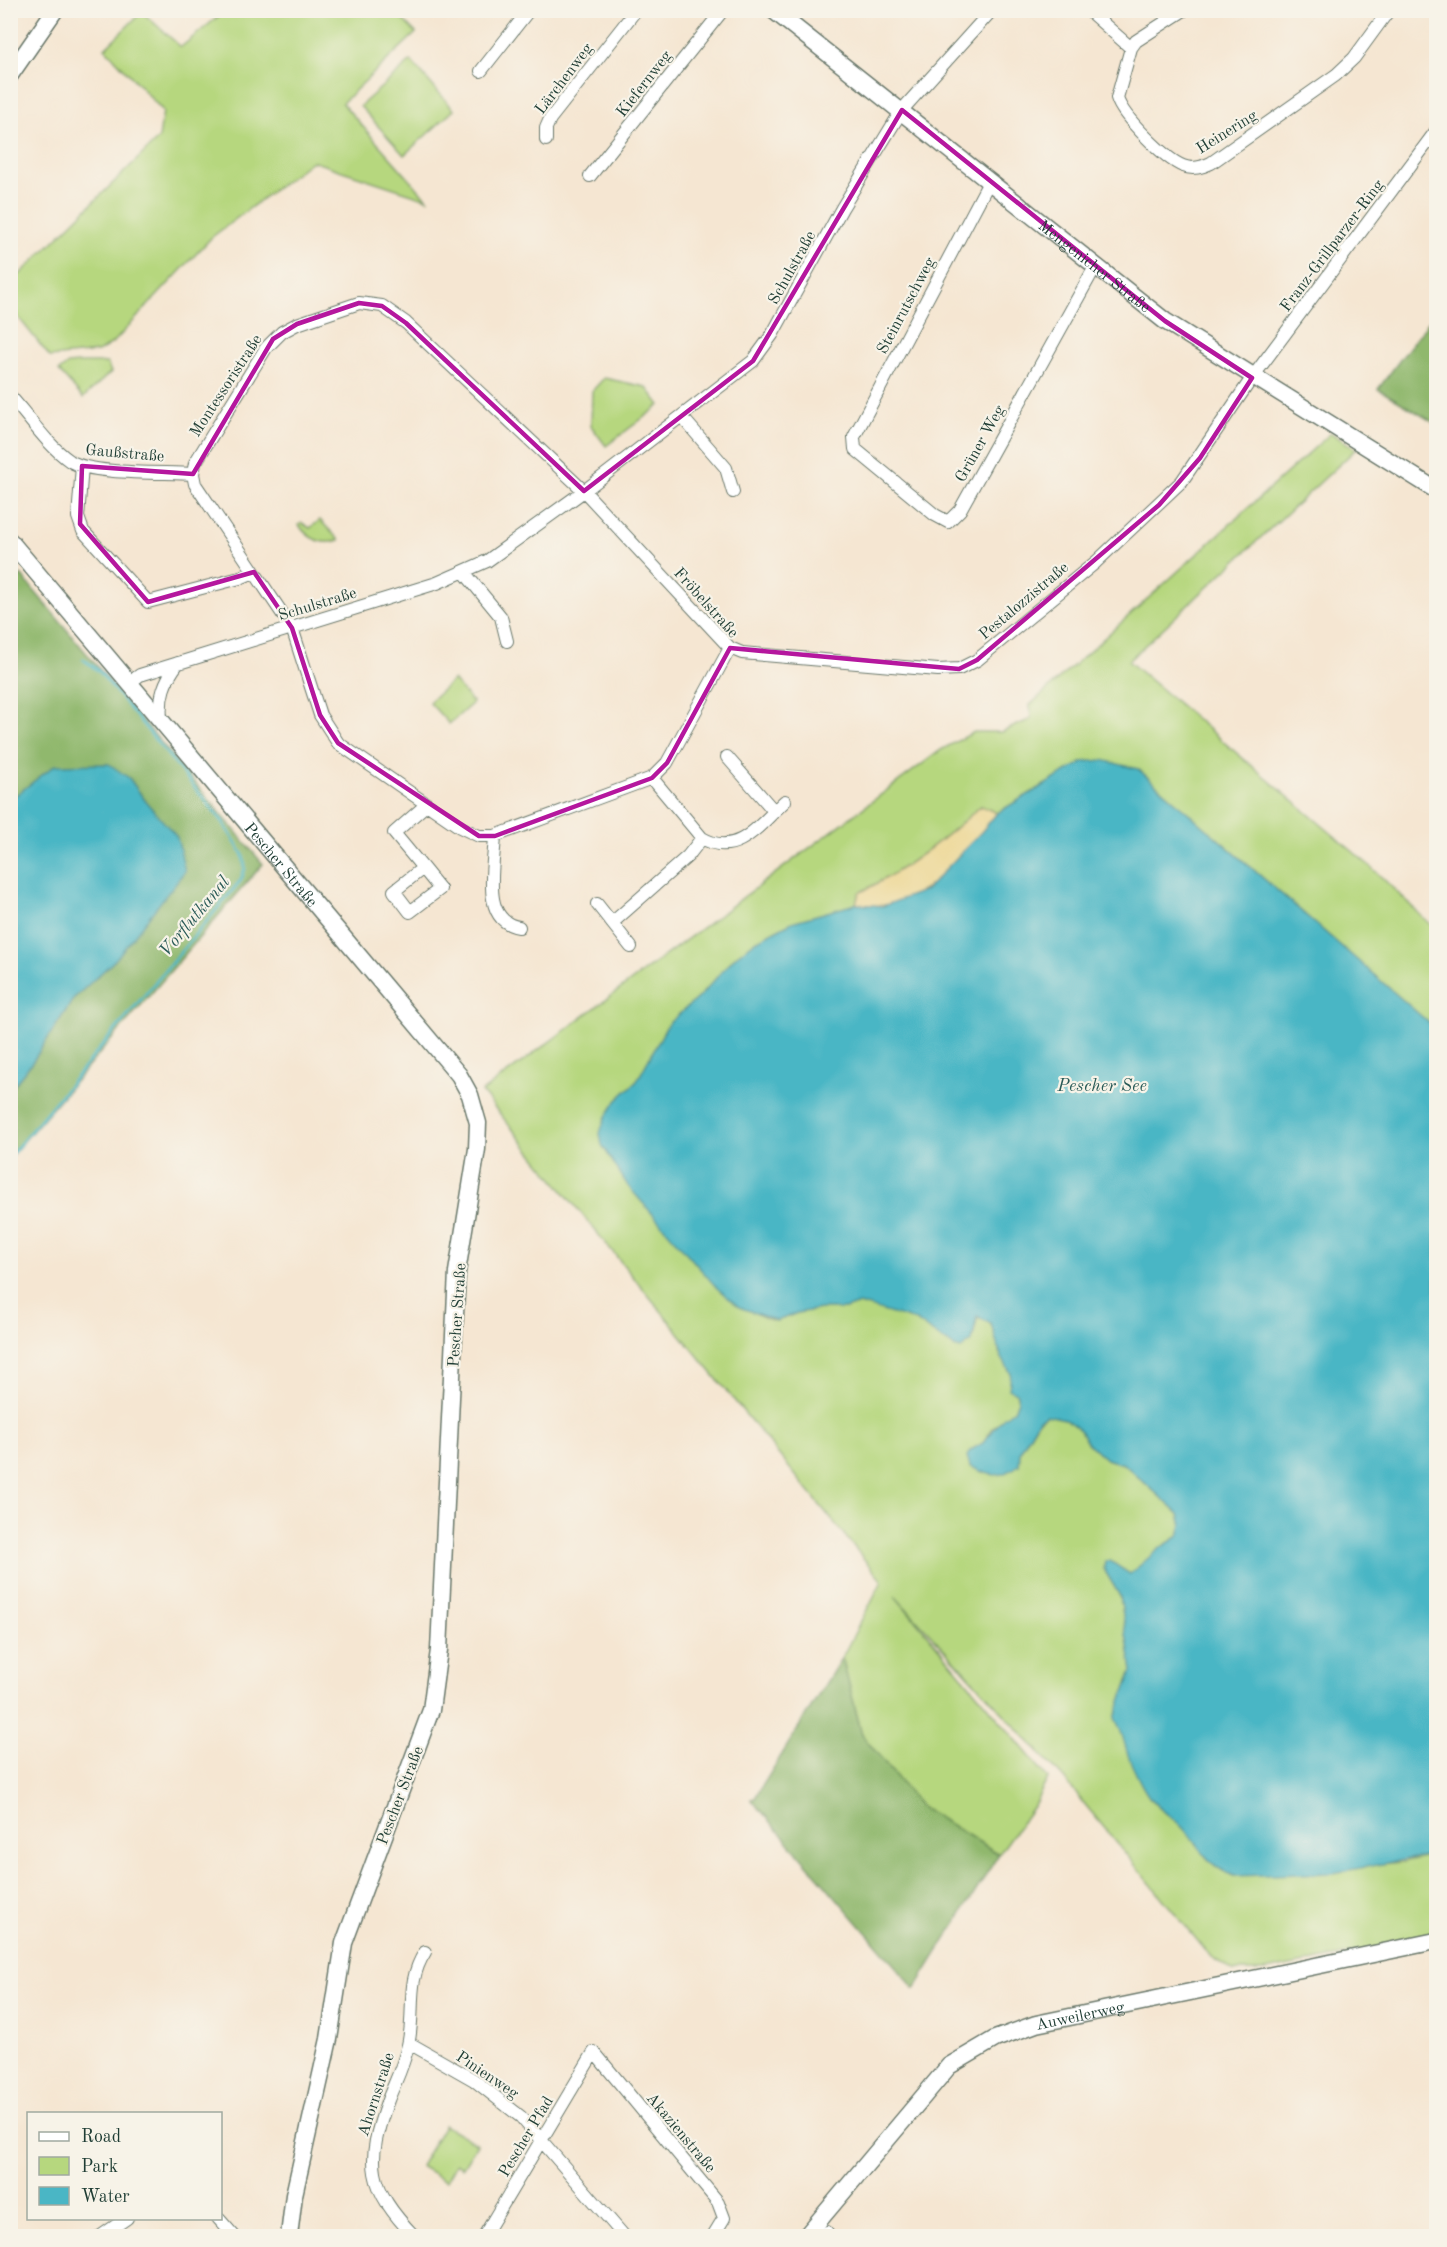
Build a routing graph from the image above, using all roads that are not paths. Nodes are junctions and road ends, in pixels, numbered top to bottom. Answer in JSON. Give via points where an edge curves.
{"nodes":[{"id":1,"x":55,"y":10,"type":"edge"},
{"id":2,"x":636,"y":10,"type":"edge"},
{"id":3,"x":723,"y":10,"type":"edge"},
{"id":4,"x":773,"y":10,"type":"edge"},
{"id":5,"x":992,"y":10,"type":"edge"},
{"id":6,"x":1088,"y":10,"type":"edge"},
{"id":7,"x":1184,"y":10,"type":"edge"},
{"id":8,"x":1389,"y":10,"type":"edge"},
{"id":9,"x":528,"y":11,"type":"edge"},
{"id":10,"x":1131,"y":48,"type":"junction"},
{"id":11,"x":481,"y":71,"type":"dead end"},
{"id":12,"x":10,"y":75,"type":"edge"},
{"id":13,"x":902,"y":110,"type":"junction"},
{"id":14,"x":1437,"y":131,"type":"edge"},
{"id":15,"x":546,"y":140,"type":"dead end"},
{"id":16,"x":590,"y":176,"type":"dead end"},
{"id":17,"x":989,"y":182,"type":"junction"},
{"id":18,"x":1095,"y":267,"type":"junction"},
{"id":19,"x":1252,"y":378,"type":"junction"},
{"id":20,"x":10,"y":396,"type":"edge"},
{"id":21,"x":682,"y":417,"type":"junction"},
{"id":22,"x":853,"y":443,"type":"joint"},
{"id":23,"x":82,"y":466,"type":"junction"},
{"id":24,"x":193,"y":474,"type":"junction"},
{"id":25,"x":1437,"y":490,"type":"edge"},
{"id":26,"x":584,"y":491,"type":"junction"},
{"id":27,"x":733,"y":492,"type":"dead end"},
{"id":28,"x":10,"y":541,"type":"edge"},
{"id":29,"x":254,"y":572,"type":"junction"},
{"id":30,"x":464,"y":572,"type":"junction"},
{"id":31,"x":292,"y":628,"type":"junction"},
{"id":32,"x":507,"y":641,"type":"dead end"},
{"id":33,"x":730,"y":648,"type":"junction"},
{"id":34,"x":178,"y":663,"type":"junction"},
{"id":35,"x":130,"y":682,"type":"junction"},
{"id":36,"x":161,"y":719,"type":"junction"},
{"id":37,"x":727,"y":757,"type":"dead end"},
{"id":38,"x":652,"y":778,"type":"junction"},
{"id":39,"x":785,"y":801,"type":"dead end"},
{"id":40,"x":427,"y":804,"type":"junction"},
{"id":41,"x":774,"y":811,"type":"junction"},
{"id":42,"x":495,"y":836,"type":"junction"},
{"id":43,"x":702,"y":838,"type":"junction"},
{"id":44,"x":423,"y":868,"type":"dead end"},
{"id":45,"x":597,"y":904,"type":"dead end"},
{"id":46,"x":612,"y":923,"type":"junction"},
{"id":47,"x":519,"y":927,"type":"dead end"},
{"id":48,"x":631,"y":947,"type":"dead end"},
{"id":49,"x":1437,"y":1941,"type":"edge"},
{"id":50,"x":425,"y":1952,"type":"dead end"},
{"id":51,"x":409,"y":2043,"type":"junction"},
{"id":52,"x":594,"y":2052,"type":"joint"},
{"id":53,"x":542,"y":2140,"type":"junction"},
{"id":54,"x":124,"y":2220,"type":"edge"},
{"id":55,"x":220,"y":2220,"type":"edge"},
{"id":56,"x":101,"y":2236,"type":"edge"},
{"id":57,"x":234,"y":2236,"type":"edge"},
{"id":58,"x":288,"y":2236,"type":"edge"},
{"id":59,"x":414,"y":2236,"type":"edge"},
{"id":60,"x":484,"y":2236,"type":"edge"},
{"id":61,"x":624,"y":2236,"type":"edge"},
{"id":62,"x":713,"y":2236,"type":"edge"},
{"id":63,"x":806,"y":2236,"type":"edge"}],
"edges":[{"from":1,"to":12,"type":"street"},
{"from":2,"to":15,"type":"street","name":"Lärchenweg","via":[[550,119]]},
{"from":3,"to":16,"type":"street","name":"Kiefernweg"},
{"from":4,"to":13,"type":"street","name":"Mengenicher Straße"},
{"from":5,"to":13,"type":"street"},
{"from":6,"to":10,"type":"street"},
{"from":7,"to":10,"type":"street"},
{"from":8,"to":10,"type":"street","name":"Heinering","via":[[1354,58],[1336,75],[1211,163],[1195,168],[1169,157],[1119,105],[1118,90]]},
{"from":9,"to":11,"type":"street"},
{"from":13,"to":17,"type":"street","name":"Mengenicher Straße"},
{"from":13,"to":21,"type":"street","name":"Schulstraße","via":[[760,353]]},
{"from":14,"to":19,"type":"street","name":"Franz-Grillparzer-Ring"},
{"from":17,"to":18,"type":"street","name":"Mengenicher Straße"},
{"from":17,"to":22,"type":"street","name":"Steinrutschweg"},
{"from":18,"to":19,"type":"street","name":"Mengenicher Straße","via":[[1188,337]]},
{"from":18,"to":22,"type":"street","name":"Grüner Weg","via":[[955,518],[948,522],[935,515],[855,449]]},
{"from":19,"to":25,"type":"street","name":"Mengenicher Straße"},
{"from":19,"to":33,"type":"street","name":"Pestalozzistraße","via":[[1194,465],[1159,505],[977,660],[958,669],[938,670],[742,653]]},
{"from":20,"to":23,"type":"street","name":"Gaußstraße","via":[[61,454]]},
{"from":21,"to":26,"type":"street","name":"Schulstraße"},
{"from":21,"to":27,"type":"street","via":[[726,468]]},
{"from":23,"to":24,"type":"street","name":"Gaußstraße"},
{"from":23,"to":29,"type":"street","via":[[78,517],[83,531],[148,602]]},
{"from":24,"to":26,"type":"street","name":"Montessoristraße","via":[[195,463],[273,339],[297,324],[359,303],[388,309],[406,323]]},
{"from":24,"to":29,"type":"street","via":[[195,484]]},
{"from":26,"to":30,"type":"street","name":"Schulstraße","via":[[487,561]]},
{"from":26,"to":33,"type":"street","name":"Fröbelstraße"},
{"from":28,"to":35,"type":"street","name":"Pescher Straße"},
{"from":29,"to":31,"type":"street"},
{"from":30,"to":31,"type":"street","name":"Schulstraße"},
{"from":30,"to":32,"type":"street","via":[[501,617]]},
{"from":31,"to":34,"type":"street","name":"Schulstraße"},
{"from":31,"to":40,"type":"street","via":[[320,715],[330,733],[355,756]]},
{"from":33,"to":38,"type":"street","name":"Fröbelstraße","via":[[667,764]]},
{"from":34,"to":35,"type":"street","name":"Schulstraße"},
{"from":34,"to":36,"type":"street","via":[[160,698]]},
{"from":35,"to":36,"type":"street","name":"Pescher Straße"},
{"from":36,"to":58,"type":"street","name":"Pescher Straße","via":[[459,1075],[478,1123],[457,1272],[439,1650],[431,1710],[344,1942],[329,2039]]},
{"from":37,"to":41,"type":"street"},
{"from":38,"to":42,"type":"street","name":"Fröbelstraße"},
{"from":38,"to":43,"type":"street"},
{"from":39,"to":41,"type":"street"},
{"from":40,"to":42,"type":"street","via":[[479,836]]},
{"from":40,"to":44,"type":"street","via":[[394,833]]},
{"from":41,"to":43,"type":"street","via":[[744,840],[733,845]]},
{"from":42,"to":47,"type":"street","via":[[494,906],[499,917]]},
{"from":43,"to":46,"type":"street","via":[[688,856]]},
{"from":45,"to":46,"type":"street"},
{"from":46,"to":48,"type":"street"},
{"from":49,"to":63,"type":"street","name":"Auweilerweg","via":[[1036,2024],[995,2039],[949,2067]]},
{"from":50,"to":51,"type":"street","name":"Ahornstraße","via":[[412,1979]]},
{"from":51,"to":53,"type":"street","name":"Pinienweg","via":[[474,2080],[514,2111]]},
{"from":51,"to":59,"type":"street","name":"Ahornstraße","via":[[382,2118],[372,2161],[379,2190]]},
{"from":52,"to":53,"type":"street","name":"Pescher Pfad"},
{"from":52,"to":62,"type":"street","name":"Akazienstraße","via":[[718,2202],[724,2218]]},
{"from":53,"to":60,"type":"street","name":"Pescher Pfad"},
{"from":53,"to":61,"type":"street"},
{"from":54,"to":56,"type":"street"},
{"from":55,"to":57,"type":"street"}]}
